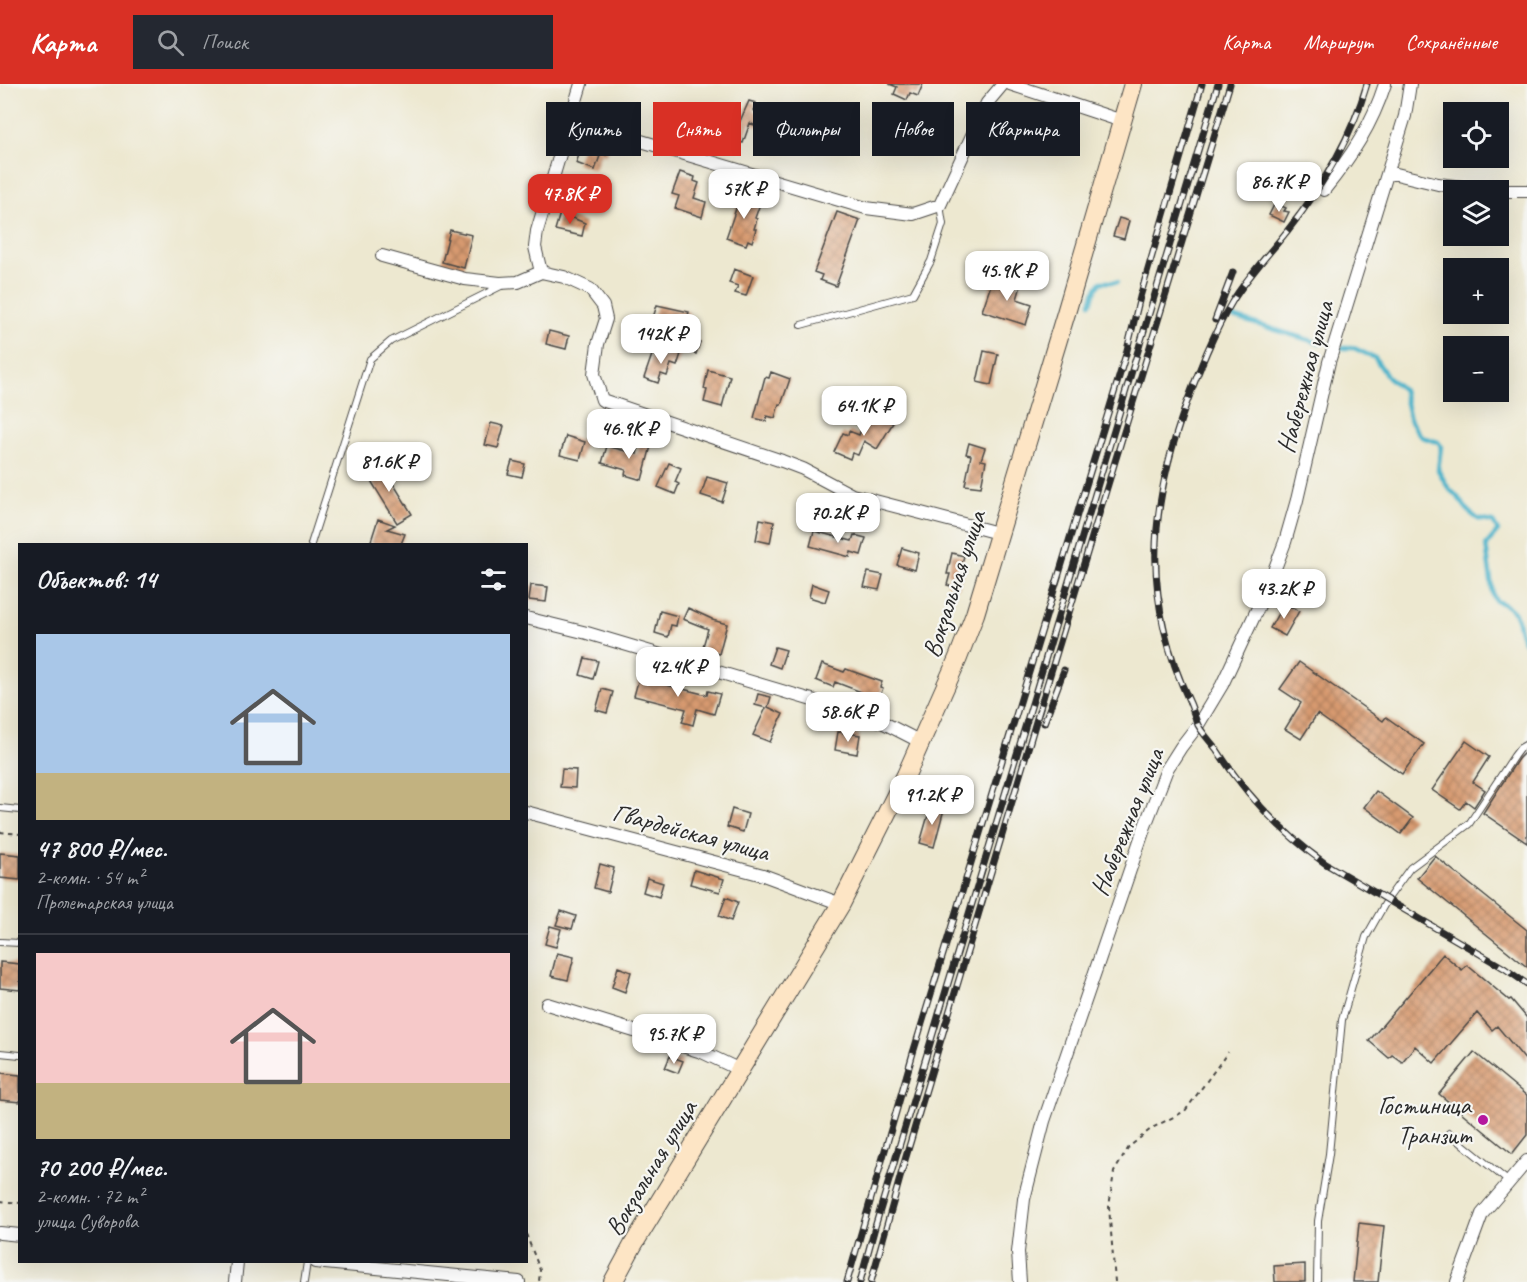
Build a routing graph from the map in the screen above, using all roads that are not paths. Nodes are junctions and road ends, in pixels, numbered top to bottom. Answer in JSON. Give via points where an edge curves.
{"nodes":[{"id":1,"x":581,"y":84,"type":"edge"},
{"id":2,"x":1002,"y":84,"type":"edge"},
{"id":3,"x":1010,"y":84,"type":"edge"},
{"id":4,"x":1133,"y":84,"type":"edge"},
{"id":5,"x":1385,"y":84,"type":"edge"},
{"id":6,"x":1410,"y":84,"type":"edge"},
{"id":7,"x":576,"y":102,"type":"edge"},
{"id":8,"x":1122,"y":121,"type":"junction"},
{"id":9,"x":641,"y":141,"type":"edge"},
{"id":10,"x":560,"y":156,"type":"edge"},
{"id":11,"x":1388,"y":172,"type":"junction"},
{"id":12,"x":1443,"y":185,"type":"edge"},
{"id":13,"x":1324,"y":190,"type":"dead end"},
{"id":14,"x":1509,"y":191,"type":"edge"},
{"id":15,"x":1527,"y":191,"type":"edge"},
{"id":16,"x":940,"y":205,"type":"junction"},
{"id":17,"x":382,"y":256,"type":"dead end"},
{"id":18,"x":541,"y":272,"type":"junction"},
{"id":19,"x":507,"y":283,"type":"junction"},
{"id":20,"x":801,"y":325,"type":"dead end"},
{"id":21,"x":998,"y":532,"type":"junction"},
{"id":22,"x":311,"y":543,"type":"edge"},
{"id":23,"x":528,"y":618,"type":"edge"},
{"id":24,"x":921,"y":742,"type":"junction"},
{"id":25,"x":1527,"y":744,"type":"edge"},
{"id":26,"x":0,"y":808,"type":"edge"},
{"id":27,"x":18,"y":810,"type":"edge"},
{"id":28,"x":528,"y":813,"type":"edge"},
{"id":29,"x":841,"y":904,"type":"junction"},
{"id":30,"x":0,"y":942,"type":"edge"},
{"id":31,"x":18,"y":943,"type":"edge"},
{"id":32,"x":547,"y":1004,"type":"dead end"},
{"id":33,"x":0,"y":1053,"type":"edge"},
{"id":34,"x":18,"y":1055,"type":"edge"},
{"id":35,"x":740,"y":1070,"type":"junction"},
{"id":36,"x":1449,"y":1133,"type":"dead end"},
{"id":37,"x":1527,"y":1161,"type":"edge"},
{"id":38,"x":1509,"y":1182,"type":"junction"},
{"id":39,"x":0,"y":1233,"type":"edge"},
{"id":40,"x":18,"y":1235,"type":"edge"},
{"id":41,"x":237,"y":1263,"type":"edge"},
{"id":42,"x":307,"y":1263,"type":"edge"},
{"id":43,"x":338,"y":1263,"type":"edge"},
{"id":44,"x":362,"y":1264,"type":"edge"},
{"id":45,"x":235,"y":1282,"type":"edge"},
{"id":46,"x":304,"y":1282,"type":"edge"},
{"id":47,"x":519,"y":1282,"type":"edge"},
{"id":48,"x":613,"y":1282,"type":"edge"},
{"id":49,"x":1020,"y":1282,"type":"edge"},
{"id":50,"x":1317,"y":1282,"type":"edge"},
{"id":51,"x":1457,"y":1282,"type":"edge"}],
"edges":[{"from":1,"to":7,"type":"street"},
{"from":2,"to":16,"type":"street","via":[[987,103]]},
{"from":3,"to":8,"type":"street"},
{"from":4,"to":8,"type":"main road","name":"Вокзальная улица"},
{"from":5,"to":13,"type":"street","via":[[1360,141]]},
{"from":6,"to":11,"type":"street","name":"Набережная улица"},
{"from":8,"to":21,"type":"main road","name":"Вокзальная улица"},
{"from":9,"to":16,"type":"street","via":[[866,208],[913,214]]},
{"from":10,"to":18,"type":"street","via":[[537,231],[535,247]]},
{"from":11,"to":12,"type":"street"},
{"from":11,"to":49,"type":"street","name":"Набережная улица","via":[[1329,362],[1286,542],[1222,686],[1180,747],[1159,787],[1044,1121],[1024,1199],[1018,1252]]},
{"from":14,"to":15,"type":"street"},
{"from":16,"to":20,"type":"lane","via":[[943,224],[931,261],[913,294]]},
{"from":17,"to":19,"type":"street","via":[[465,279]]},
{"from":18,"to":19,"type":"street"},
{"from":18,"to":21,"type":"street","via":[[564,277],[590,290],[603,306],[606,319],[597,344],[594,374],[602,400],[782,460],[852,495]]},
{"from":19,"to":22,"type":"lane","via":[[391,341],[370,359]]},
{"from":21,"to":24,"type":"main road","name":"Вокзальная улица","via":[[975,614]]},
{"from":23,"to":24,"type":"street","via":[[876,719]]},
{"from":24,"to":29,"type":"main road","name":"Вокзальная улица"},
{"from":25,"to":50,"type":"lane","via":[[1514,756],[1469,824],[1410,868],[1386,900],[1366,937],[1342,1020],[1329,1155],[1318,1221]]},
{"from":26,"to":27,"type":"lane"},
{"from":28,"to":29,"type":"street","name":"Гвардейская улица","via":[[763,875]]},
{"from":29,"to":35,"type":"main road","name":"Вокзальная улица"},
{"from":30,"to":31,"type":"lane"},
{"from":32,"to":35,"type":"street","via":[[702,1052]]},
{"from":33,"to":34,"type":"lane"},
{"from":35,"to":48,"type":"main road","name":"Вокзальная улица"},
{"from":36,"to":38,"type":"lane"},
{"from":37,"to":38,"type":"street"},
{"from":38,"to":51,"type":"street","via":[[1482,1214]]},
{"from":39,"to":40,"type":"street"},
{"from":41,"to":45,"type":"street"},
{"from":42,"to":46,"type":"lane"},
{"from":43,"to":44,"type":"street"},
{"from":44,"to":47,"type":"street"}]}
